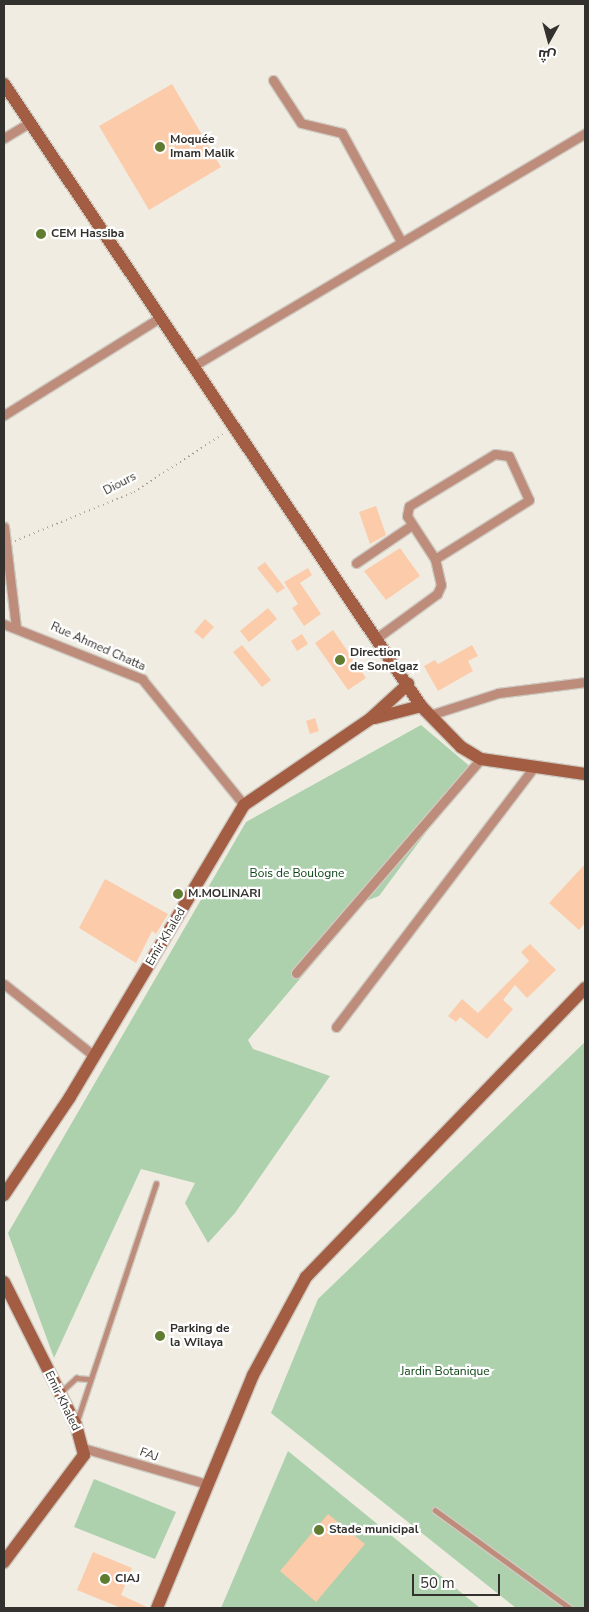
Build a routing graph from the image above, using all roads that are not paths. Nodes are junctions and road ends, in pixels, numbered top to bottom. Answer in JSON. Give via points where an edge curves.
{"nodes":[{"id":1,"x":273,"y":80,"type":"dead end"},
{"id":2,"x":4,"y":84,"type":"edge"},
{"id":3,"x":31,"y":122,"type":"junction"},
{"id":4,"x":585,"y":133,"type":"edge"},
{"id":5,"x":4,"y":138,"type":"edge"},
{"id":6,"x":401,"y":240,"type":"junction"},
{"id":7,"x":161,"y":317,"type":"junction"},
{"id":8,"x":195,"y":365,"type":"junction"},
{"id":9,"x":4,"y":416,"type":"edge"},
{"id":10,"x":412,"y":525,"type":"junction"},
{"id":11,"x":4,"y":527,"type":"edge"},
{"id":12,"x":435,"y":559,"type":"junction"},
{"id":13,"x":356,"y":563,"type":"dead end"},
{"id":14,"x":4,"y":624,"type":"edge"},
{"id":15,"x":16,"y":627,"type":"junction"},
{"id":16,"x":378,"y":637,"type":"junction"},
{"id":17,"x":585,"y":682,"type":"edge"},
{"id":18,"x":408,"y":684,"type":"junction"},
{"id":19,"x":426,"y":710,"type":"junction"},
{"id":20,"x":370,"y":719,"type":"junction"},
{"id":21,"x":482,"y":759,"type":"junction"},
{"id":22,"x":534,"y":767,"type":"junction"},
{"id":23,"x":585,"y":774,"type":"edge"},
{"id":24,"x":244,"y":805,"type":"junction"},
{"id":25,"x":296,"y":974,"type":"dead end"},
{"id":26,"x":4,"y":984,"type":"edge"},
{"id":27,"x":585,"y":988,"type":"edge"},
{"id":28,"x":336,"y":1027,"type":"dead end"},
{"id":29,"x":93,"y":1055,"type":"junction"},
{"id":30,"x":156,"y":1184,"type":"dead end"},
{"id":31,"x":4,"y":1195,"type":"edge"},
{"id":32,"x":4,"y":1282,"type":"edge"},
{"id":33,"x":8,"y":1299,"type":"edge"},
{"id":34,"x":88,"y":1380,"type":"junction"},
{"id":35,"x":60,"y":1392,"type":"junction"},
{"id":36,"x":76,"y":1425,"type":"junction"},
{"id":37,"x":83,"y":1448,"type":"junction"},
{"id":38,"x":207,"y":1484,"type":"junction"},
{"id":39,"x":435,"y":1510,"type":"dead end"},
{"id":40,"x":4,"y":1562,"type":"edge"},
{"id":41,"x":157,"y":1608,"type":"edge"},
{"id":42,"x":570,"y":1608,"type":"edge"}],
"edges":[{"from":1,"to":6,"type":"street","via":[[301,123],[342,133]]},
{"from":2,"to":3,"type":"street"},
{"from":3,"to":5,"type":"street"},
{"from":3,"to":7,"type":"street"},
{"from":4,"to":6,"type":"street"},
{"from":6,"to":8,"type":"street"},
{"from":7,"to":8,"type":"street"},
{"from":7,"to":9,"type":"street"},
{"from":8,"to":16,"type":"street","via":[[234,428]]},
{"from":10,"to":12,"type":"street"},
{"from":10,"to":12,"type":"street","via":[[407,516],[409,506],[495,454],[509,456],[530,500]]},
{"from":10,"to":13,"type":"street"},
{"from":11,"to":15,"type":"street"},
{"from":12,"to":16,"type":"street","via":[[442,574],[437,594]]},
{"from":14,"to":15,"type":"street","name":"Rue Ahmed Chatta"},
{"from":15,"to":24,"type":"street","name":"Rue Ahmed Chatta","via":[[142,679]]},
{"from":16,"to":18,"type":"street"},
{"from":17,"to":19,"type":"street","via":[[498,693]]},
{"from":18,"to":19,"type":"street"},
{"from":18,"to":20,"type":"street"},
{"from":19,"to":20,"type":"street"},
{"from":19,"to":21,"type":"street","via":[[461,747]]},
{"from":20,"to":24,"type":"street","name":"Emir Khaled"},
{"from":21,"to":22,"type":"street"},
{"from":21,"to":25,"type":"street"},
{"from":22,"to":23,"type":"street"},
{"from":22,"to":28,"type":"street"},
{"from":24,"to":29,"type":"street","name":"Emir Khaled"},
{"from":26,"to":29,"type":"street"},
{"from":27,"to":38,"type":"street","via":[[306,1276],[254,1375]]},
{"from":29,"to":31,"type":"street","name":"Emir Khaled"},
{"from":30,"to":34,"type":"lane"},
{"from":32,"to":33,"type":"street","name":"Emir Khaled"},
{"from":33,"to":35,"type":"street","name":"Emir Khaled"},
{"from":34,"to":35,"type":"lane","via":[[76,1378]]},
{"from":34,"to":36,"type":"lane"},
{"from":35,"to":36,"type":"street","name":"Emir Khaled"},
{"from":36,"to":37,"type":"street","name":"Emir Khaled"},
{"from":37,"to":38,"type":"street","name":"FAJ"},
{"from":37,"to":40,"type":"street","via":[[78,1468]]},
{"from":38,"to":41,"type":"street"},
{"from":39,"to":42,"type":"lane"}]}
